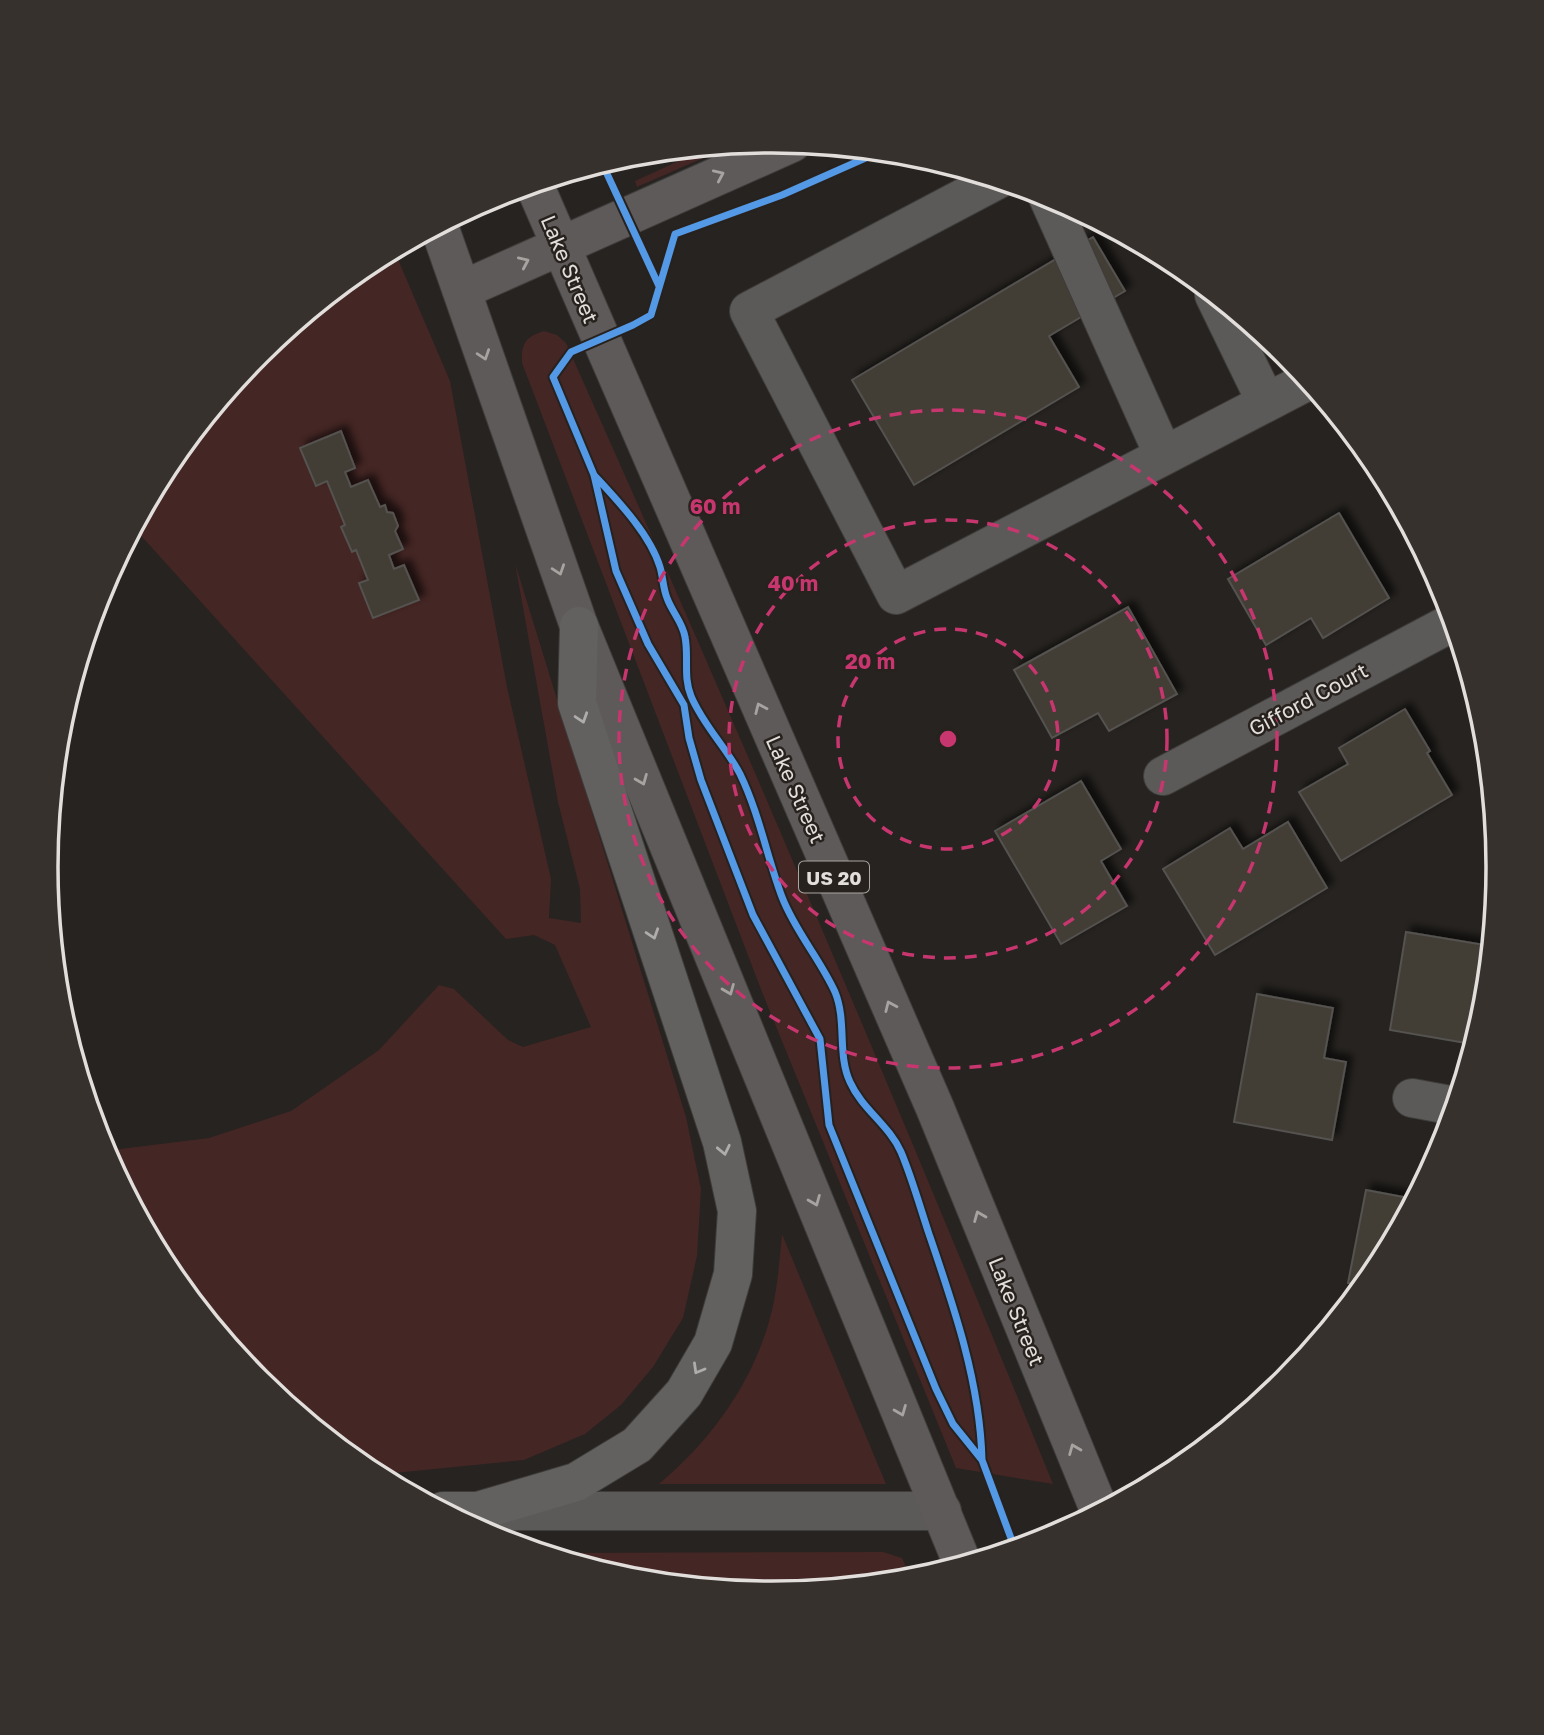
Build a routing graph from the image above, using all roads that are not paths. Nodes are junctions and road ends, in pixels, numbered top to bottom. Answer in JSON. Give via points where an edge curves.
{"nodes":[{"id":1,"x":769,"y":153,"type":"edge"},
{"id":2,"x":985,"y":186,"type":"edge"},
{"id":3,"x":538,"y":193,"type":"edge"},
{"id":4,"x":1055,"y":212,"type":"edge"},
{"id":5,"x":442,"y":234,"type":"edge"},
{"id":6,"x":560,"y":246,"type":"junction"},
{"id":7,"x":462,"y":290,"type":"junction"},
{"id":8,"x":1222,"y":313,"type":"edge"},
{"id":9,"x":1299,"y":386,"type":"edge"},
{"id":10,"x":1266,"y":402,"type":"junction"},
{"id":11,"x":1164,"y":456,"type":"junction"},
{"id":12,"x":579,"y":626,"type":"junction"},
{"id":13,"x":1444,"y":627,"type":"edge"},
{"id":14,"x":1163,"y":776,"type":"dead end"},
{"id":15,"x":1412,"y":1098,"type":"dead end"},
{"id":16,"x":1445,"y":1104,"type":"edge"},
{"id":17,"x":1097,"y":1503,"type":"edge"},
{"id":18,"x":462,"y":1511,"type":"edge"},
{"id":19,"x":463,"y":1511,"type":"edge"},
{"id":20,"x":942,"y":1511,"type":"junction"},
{"id":21,"x":960,"y":1556,"type":"edge"}],
"edges":[{"from":6,"to":1,"type":"main road","one_way":true},
{"from":2,"to":11,"type":"street","via":[[749,311],[896,595]]},
{"from":3,"to":6,"type":"main road","name":"Lake Street","number":"US 20"},
{"from":4,"to":11,"type":"street"},
{"from":5,"to":7,"type":"main road"},
{"from":7,"to":6,"type":"main road","one_way":true},
{"from":17,"to":6,"type":"main road","name":"Lake Street","number":"US 20","one_way":true,"via":[[935,1108]]},
{"from":7,"to":12,"type":"main road","one_way":true},
{"from":8,"to":10,"type":"street"},
{"from":9,"to":10,"type":"street"},
{"from":10,"to":11,"type":"street"},
{"from":12,"to":18,"type":"highway","one_way":true,"via":[[577,703],[722,1142],[737,1211],[733,1274],[713,1343],[684,1393],[637,1445],[576,1482]]},
{"from":12,"to":20,"type":"main road","one_way":true},
{"from":13,"to":14,"type":"street","name":"Gifford Court"},
{"from":15,"to":16,"type":"street"},
{"from":19,"to":20,"type":"street"},
{"from":20,"to":21,"type":"main road"}]}
